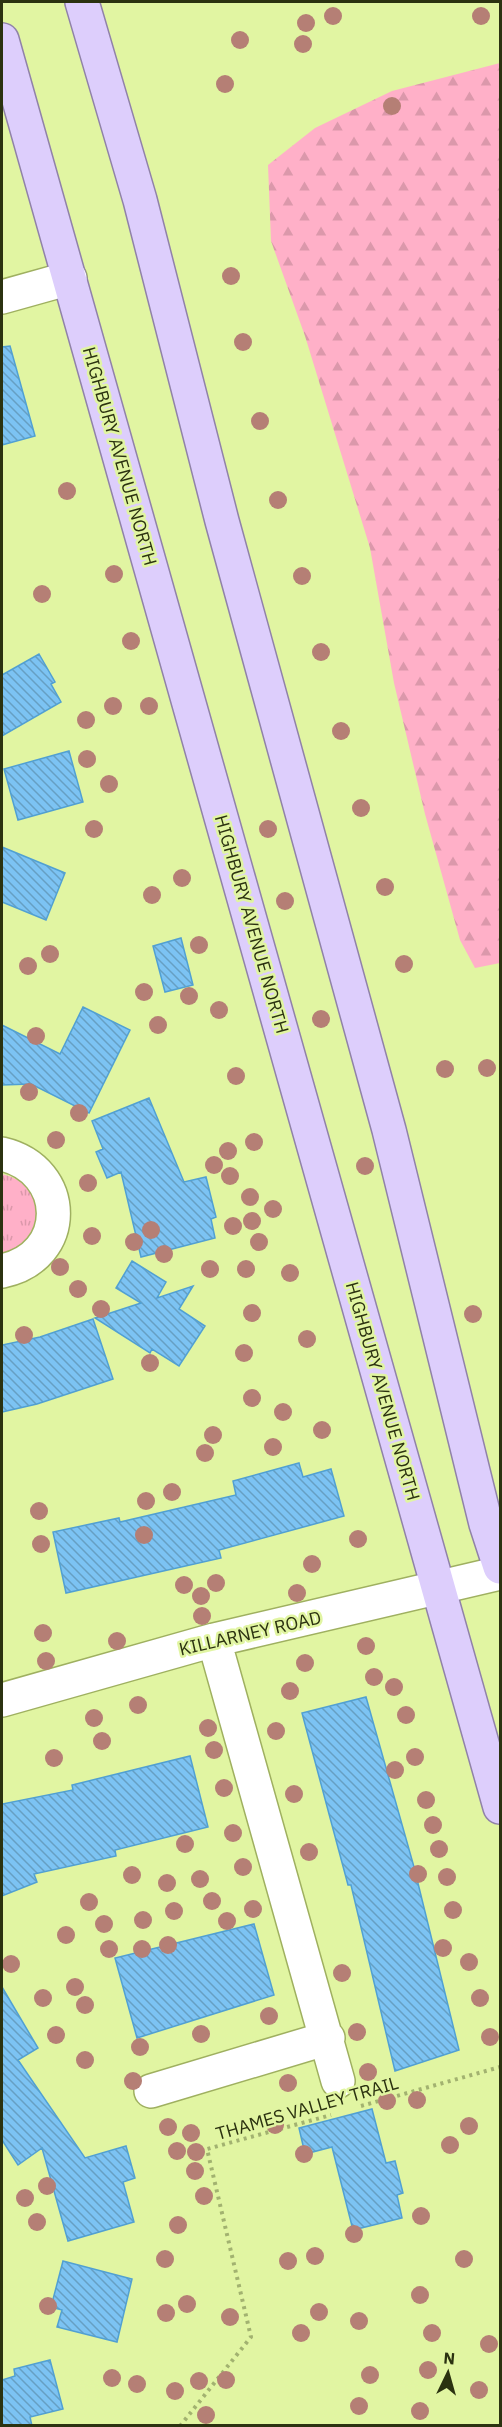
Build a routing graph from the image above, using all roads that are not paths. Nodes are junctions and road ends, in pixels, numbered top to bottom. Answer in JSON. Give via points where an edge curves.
{"nodes":[{"id":1,"x":82,"y":2,"type":"edge"},
{"id":2,"x":2,"y":40,"type":"edge"},
{"id":3,"x":70,"y":278,"type":"junction"},
{"id":4,"x":2,"y":297,"type":"edge"},
{"id":5,"x":2,"y":1154,"type":"edge"},
{"id":6,"x":2,"y":1272,"type":"edge"},
{"id":7,"x":501,"y":1567,"type":"edge"},
{"id":8,"x":501,"y":1573,"type":"edge"},
{"id":9,"x":441,"y":1588,"type":"junction"},
{"id":10,"x":214,"y":1640,"type":"junction"},
{"id":11,"x":2,"y":1700,"type":"edge"},
{"id":12,"x":501,"y":1808,"type":"edge"},
{"id":13,"x":328,"y":2038,"type":"junction"},
{"id":14,"x":151,"y":2091,"type":"dead end"},
{"id":15,"x":345,"y":2100,"type":"road end"}],
"edges":[{"from":1,"to":7,"type":"main road","via":[[140,200],[225,532],[389,1130],[486,1524]]},
{"from":2,"to":3,"type":"main road","name":"HIGHBURY AVENUE NORTH"},
{"from":3,"to":4,"type":"street"},
{"from":3,"to":9,"type":"main road","name":"HIGHBURY AVENUE NORTH"},
{"from":5,"to":6,"type":"street","via":[[22,1160],[37,1172],[49,1188],[54,1206],[53,1226],[45,1244],[32,1259]]},
{"from":8,"to":9,"type":"street","name":"KILLARNEY ROAD"},
{"from":9,"to":10,"type":"street","name":"KILLARNEY ROAD"},
{"from":9,"to":12,"type":"main road","name":"HIGHBURY AVENUE NORTH"},
{"from":10,"to":11,"type":"street","name":"KILLARNEY ROAD"},
{"from":10,"to":13,"type":"street"},
{"from":13,"to":14,"type":"street"},
{"from":13,"to":15,"type":"street"}]}
